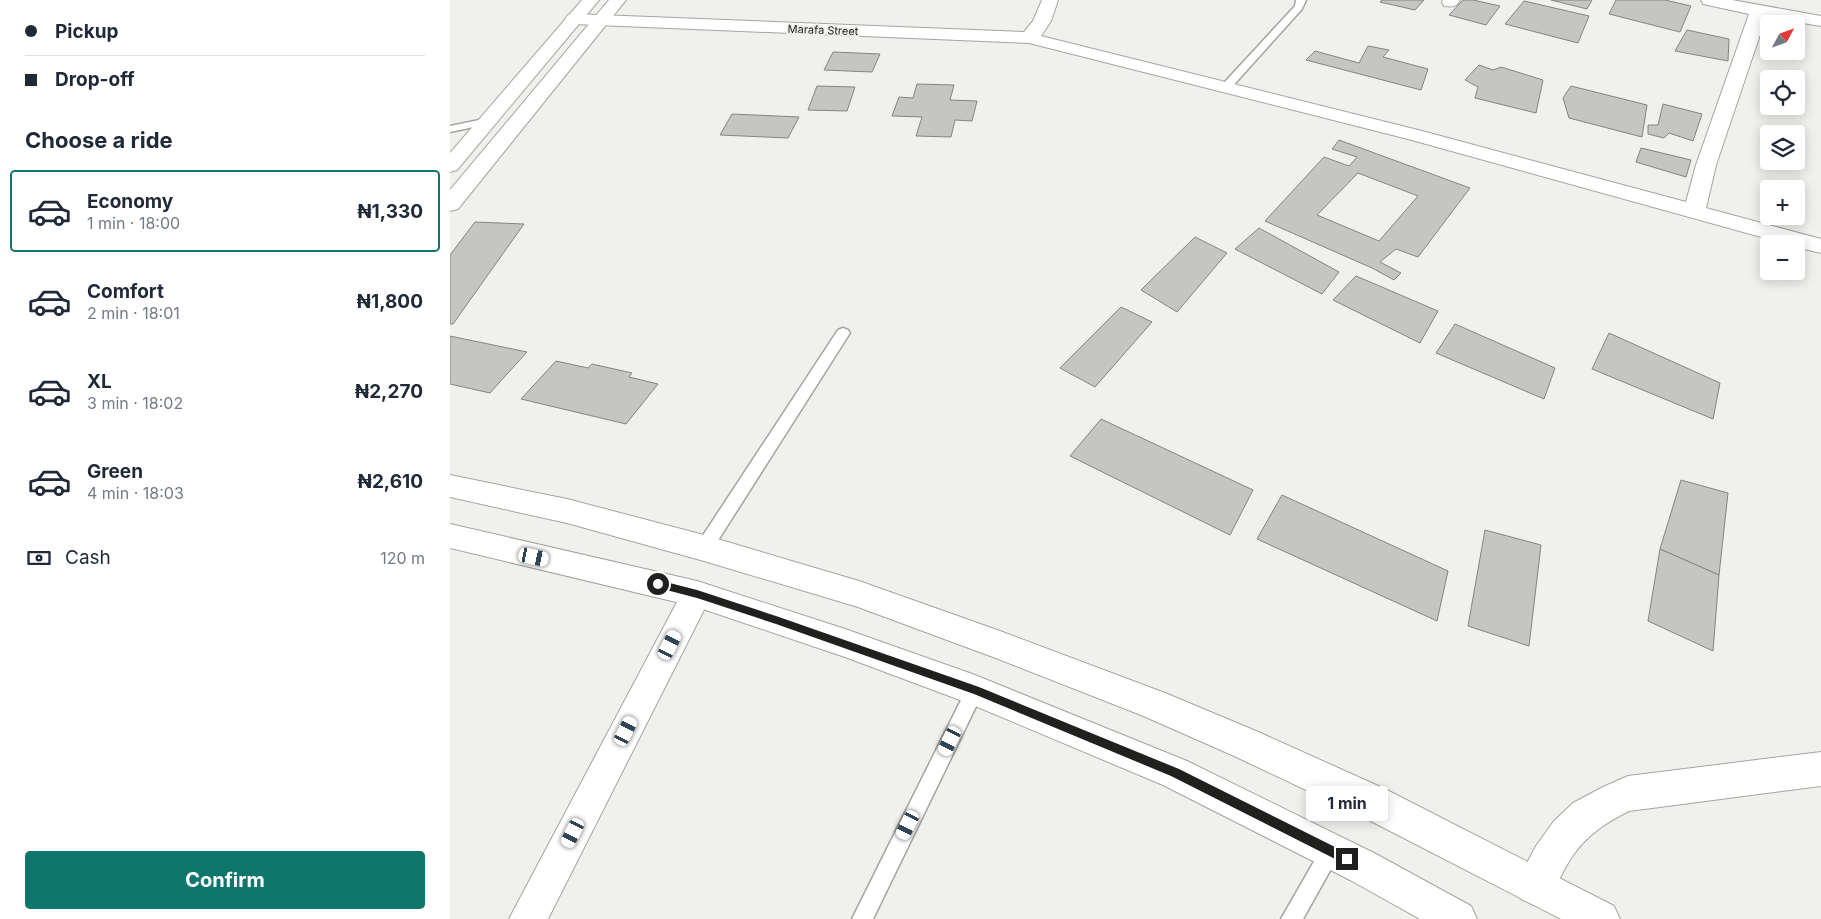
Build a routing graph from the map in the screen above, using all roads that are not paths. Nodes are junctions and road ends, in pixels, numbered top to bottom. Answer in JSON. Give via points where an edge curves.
{"nodes":[{"id":1,"x":591,"y":0,"type":"edge"},
{"id":2,"x":618,"y":0,"type":"edge"},
{"id":3,"x":1050,"y":0,"type":"edge"},
{"id":4,"x":1301,"y":0,"type":"edge"},
{"id":5,"x":1709,"y":0,"type":"edge"},
{"id":6,"x":1760,"y":11,"type":"junction"},
{"id":7,"x":574,"y":19,"type":"junction"},
{"id":8,"x":602,"y":20,"type":"junction"},
{"id":9,"x":1821,"y":21,"type":"edge"},
{"id":10,"x":1029,"y":38,"type":"junction"},
{"id":11,"x":1226,"y":87,"type":"junction"},
{"id":12,"x":489,"y":121,"type":"junction"},
{"id":13,"x":450,"y":129,"type":"edge"},
{"id":14,"x":450,"y":166,"type":"edge"},
{"id":15,"x":450,"y":204,"type":"edge"},
{"id":16,"x":1694,"y":212,"type":"junction"},
{"id":17,"x":1821,"y":246,"type":"edge"},
{"id":18,"x":843,"y":333,"type":"dead end"},
{"id":19,"x":450,"y":486,"type":"edge"},
{"id":20,"x":450,"y":536,"type":"edge"},
{"id":21,"x":704,"y":548,"type":"junction"},
{"id":22,"x":697,"y":594,"type":"junction"},
{"id":23,"x":975,"y":690,"type":"junction"},
{"id":24,"x":1821,"y":769,"type":"edge"},
{"id":25,"x":1331,"y":852,"type":"junction"},
{"id":26,"x":1534,"y":886,"type":"junction"},
{"id":27,"x":528,"y":919,"type":"edge"},
{"id":28,"x":862,"y":919,"type":"edge"},
{"id":29,"x":1291,"y":919,"type":"edge"},
{"id":30,"x":1458,"y":919,"type":"edge"},
{"id":31,"x":1601,"y":919,"type":"edge"}],
"edges":[{"from":1,"to":7,"type":"street"},
{"from":2,"to":8,"type":"street"},
{"from":3,"to":10,"type":"street","via":[[1039,28]]},
{"from":4,"to":11,"type":"lane","via":[[1299,7]]},
{"from":5,"to":6,"type":"street"},
{"from":6,"to":9,"type":"street"},
{"from":6,"to":16,"type":"street","via":[[1706,165]]},
{"from":7,"to":8,"type":"street","name":"Marafa Street"},
{"from":7,"to":12,"type":"street"},
{"from":8,"to":10,"type":"street","name":"Marafa Street"},
{"from":8,"to":15,"type":"street"},
{"from":10,"to":11,"type":"street","name":"Marafa Street"},
{"from":11,"to":16,"type":"street","name":"Marafa Street","via":[[1416,135]]},
{"from":12,"to":13,"type":"lane"},
{"from":12,"to":14,"type":"street"},
{"from":16,"to":17,"type":"street","name":"Marafa Street"},
{"from":18,"to":21,"type":"lane"},
{"from":19,"to":21,"type":"street","via":[[567,511]]},
{"from":20,"to":22,"type":"street"},
{"from":21,"to":26,"type":"street","via":[[859,594],[1153,704],[1372,802]]},
{"from":22,"to":23,"type":"street"},
{"from":22,"to":27,"type":"street"},
{"from":23,"to":25,"type":"street","via":[[1175,773]]},
{"from":23,"to":28,"type":"lane"},
{"from":24,"to":26,"type":"street","via":[[1628,794],[1581,820],[1554,850]]},
{"from":25,"to":29,"type":"lane"},
{"from":25,"to":30,"type":"street","via":[[1363,866]]},
{"from":26,"to":31,"type":"street"}]}
